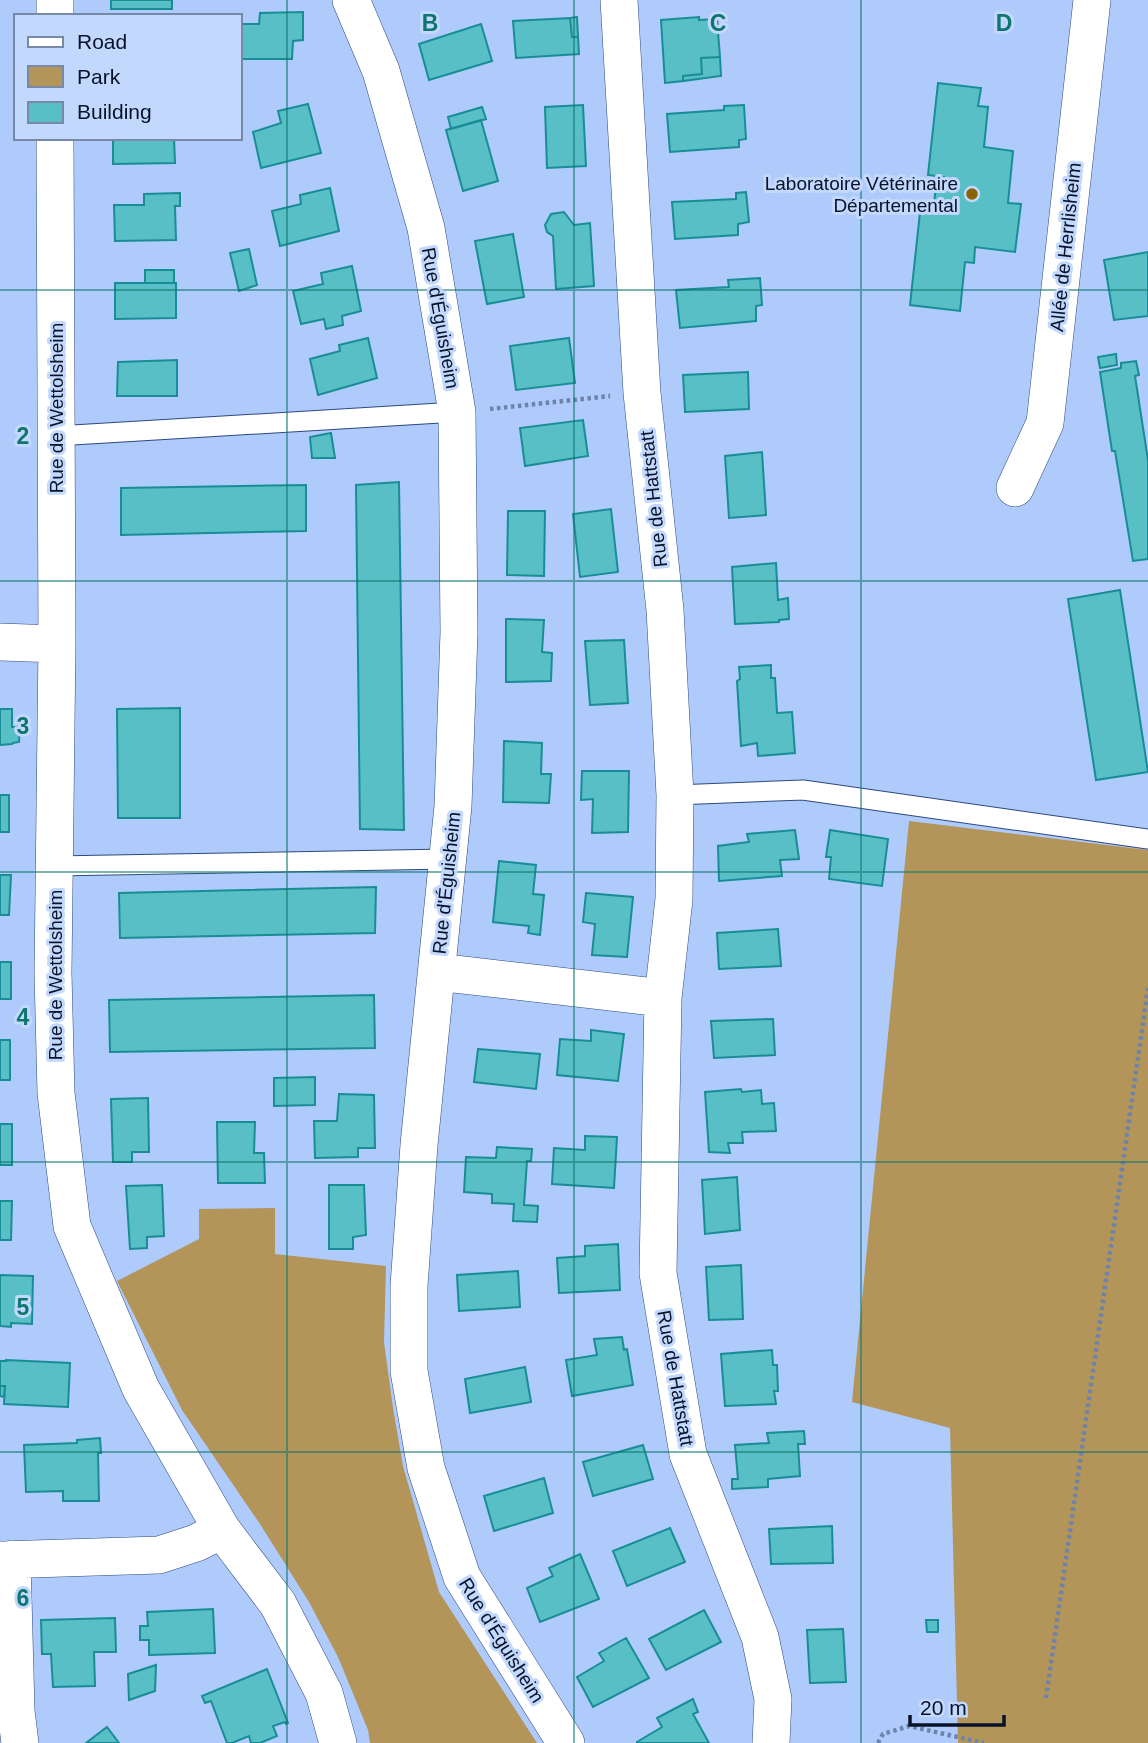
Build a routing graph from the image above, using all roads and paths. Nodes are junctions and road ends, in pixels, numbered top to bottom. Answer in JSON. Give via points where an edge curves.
{"nodes":[{"id":1,"x":351,"y":0,"type":"edge"},
{"id":2,"x":619,"y":0,"type":"edge"},
{"id":3,"x":1093,"y":0,"type":"edge"},
{"id":4,"x":55,"y":140,"type":"edge"},
{"id":5,"x":642,"y":393,"type":"junction"},
{"id":6,"x":457,"y":412,"type":"junction"},
{"id":7,"x":56,"y":436,"type":"junction"},
{"id":8,"x":1015,"y":488,"type":"dead end"},
{"id":9,"x":0,"y":642,"type":"edge"},
{"id":10,"x":57,"y":644,"type":"junction"},
{"id":11,"x":675,"y":795,"type":"junction"},
{"id":12,"x":1148,"y":839,"type":"edge"},
{"id":13,"x":448,"y":859,"type":"junction"},
{"id":14,"x":54,"y":866,"type":"junction"},
{"id":15,"x":437,"y":972,"type":"junction"},
{"id":16,"x":1148,"y":988,"type":"edge"},
{"id":17,"x":663,"y":998,"type":"junction"},
{"id":18,"x":222,"y":1530,"type":"junction"},
{"id":19,"x":6,"y":1560,"type":"edge"},
{"id":20,"x":1046,"y":1698,"type":"dead end"},
{"id":21,"x":20,"y":1743,"type":"edge"},
{"id":22,"x":338,"y":1743,"type":"edge"},
{"id":23,"x":566,"y":1743,"type":"edge"},
{"id":24,"x":771,"y":1743,"type":"edge"},
{"id":25,"x":878,"y":1743,"type":"edge"},
{"id":26,"x":984,"y":1743,"type":"edge"}],
"edges":[{"from":1,"to":6,"type":"street","name":"Rue d'Éguisheim","via":[[381,71],[426,228]]},
{"from":2,"to":5,"type":"street","name":"Rue de Hattstatt"},
{"from":3,"to":8,"type":"street","name":"Allée de Herrlisheim","via":[[1045,423]]},
{"from":4,"to":7,"type":"street","name":"Rue de Wettolsheim"},
{"from":5,"to":6,"type":"path"},
{"from":5,"to":11,"type":"street","name":"Rue de Hattstatt","via":[[664,610]]},
{"from":6,"to":7,"type":"lane"},
{"from":6,"to":13,"type":"street","name":"Rue d'Éguisheim","via":[[459,632]]},
{"from":7,"to":10,"type":"street","name":"Rue de Wettolsheim"},
{"from":9,"to":10,"type":"street"},
{"from":10,"to":14,"type":"street","name":"Rue de Wettolsheim"},
{"from":11,"to":12,"type":"lane","via":[[803,790]]},
{"from":11,"to":17,"type":"street","name":"Rue de Hattstatt","via":[[674,899]]},
{"from":13,"to":14,"type":"lane"},
{"from":13,"to":15,"type":"street","name":"Rue d'Éguisheim"},
{"from":14,"to":18,"type":"street","name":"Rue de Wettolsheim","via":[[56,1093],[72,1226],[141,1389]]},
{"from":15,"to":17,"type":"street"},
{"from":15,"to":23,"type":"street","name":"Rue d'Éguisheim","via":[[411,1247],[409,1371],[426,1468],[462,1577]]},
{"from":16,"to":20,"type":"path"},
{"from":17,"to":24,"type":"street","name":"Rue de Hattstatt","via":[[658,1273],[688,1454],[760,1637],[773,1699]]},
{"from":18,"to":19,"type":"street","via":[[159,1555]]},
{"from":18,"to":22,"type":"street","name":"Rue de Wettolsheim","via":[[278,1604],[324,1693]]},
{"from":19,"to":21,"type":"street"},
{"from":25,"to":26,"type":"path","via":[[883,1734],[909,1726]]}]}
